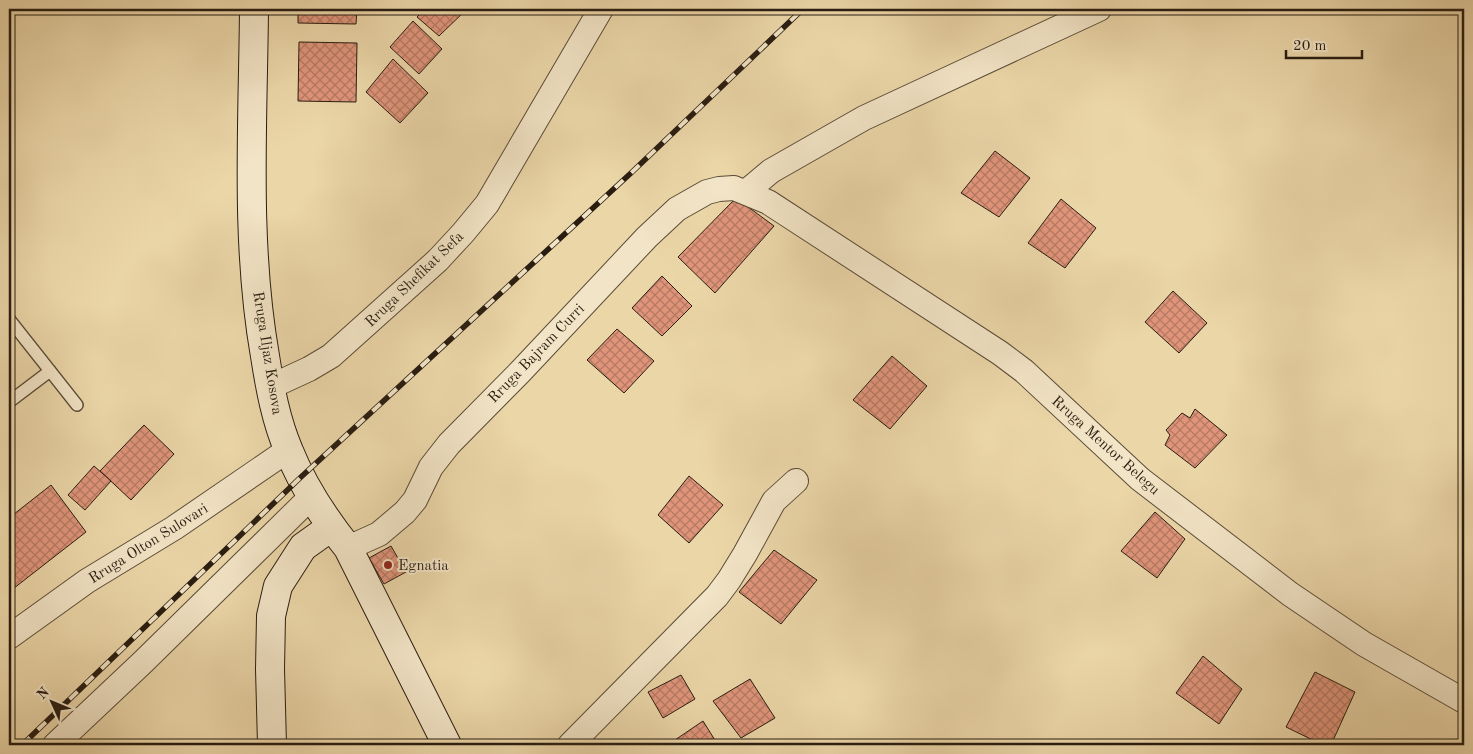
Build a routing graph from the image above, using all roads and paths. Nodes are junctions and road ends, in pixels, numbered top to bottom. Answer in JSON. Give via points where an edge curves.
{"nodes":[{"id":1,"x":254,"y":9,"type":"edge"},
{"id":2,"x":601,"y":9,"type":"edge"},
{"id":3,"x":1099,"y":9,"type":"edge"},
{"id":4,"x":746,"y":192,"type":"junction"},
{"id":5,"x":9,"y":319,"type":"edge"},
{"id":6,"x":50,"y":370,"type":"junction"},
{"id":7,"x":270,"y":387,"type":"junction"},
{"id":8,"x":9,"y":402,"type":"edge"},
{"id":9,"x":77,"y":404,"type":"dead end"},
{"id":10,"x":288,"y":450,"type":"junction"},
{"id":11,"x":796,"y":481,"type":"dead end"},
{"id":12,"x":312,"y":496,"type":"junction"},
{"id":13,"x":331,"y":527,"type":"junction"},
{"id":14,"x":348,"y":548,"type":"junction"},
{"id":15,"x":9,"y":637,"type":"edge"},
{"id":16,"x":1464,"y":701,"type":"edge"},
{"id":17,"x":55,"y":745,"type":"edge"},
{"id":18,"x":272,"y":745,"type":"edge"},
{"id":19,"x":447,"y":745,"type":"edge"},
{"id":20,"x":570,"y":745,"type":"edge"}],
"edges":[{"from":1,"to":7,"type":"street","name":"Rruga Iljaz Kosova","via":[[252,216],[258,318]]},
{"from":2,"to":7,"type":"street","name":"Rruga Shefikat Sefa","via":[[487,204],[463,233],[438,260],[331,356]]},
{"from":3,"to":4,"type":"street","via":[[864,118],[771,171]]},
{"from":4,"to":14,"type":"street","name":"Rruga Bajram Curri","via":[[734,188],[707,192],[678,209],[647,237],[449,444],[405,512],[379,534]]},
{"from":4,"to":16,"type":"street","name":"Rruga Mentor Belegu","via":[[768,202],[978,337],[1024,371],[1140,479],[1290,594],[1364,644]]},
{"from":5,"to":6,"type":"lane"},
{"from":6,"to":8,"type":"lane"},
{"from":6,"to":9,"type":"lane"},
{"from":7,"to":10,"type":"street","name":"Rruga Iljaz Kosova"},
{"from":10,"to":12,"type":"street","name":"Rruga Iljaz Kosova"},
{"from":10,"to":15,"type":"street","name":"Rruga Olton Sulovari","via":[[174,528],[87,581]]},
{"from":11,"to":20,"type":"street","via":[[774,502],[717,596]]},
{"from":12,"to":13,"type":"street","name":"Rruga Iljaz Kosova"},
{"from":12,"to":17,"type":"street"},
{"from":13,"to":14,"type":"street","name":"Rruga Iljaz Kosova"},
{"from":13,"to":18,"type":"street","via":[[303,547],[278,586],[271,616]]},
{"from":14,"to":19,"type":"street","name":"Rruga Iljaz Kosova"}]}
